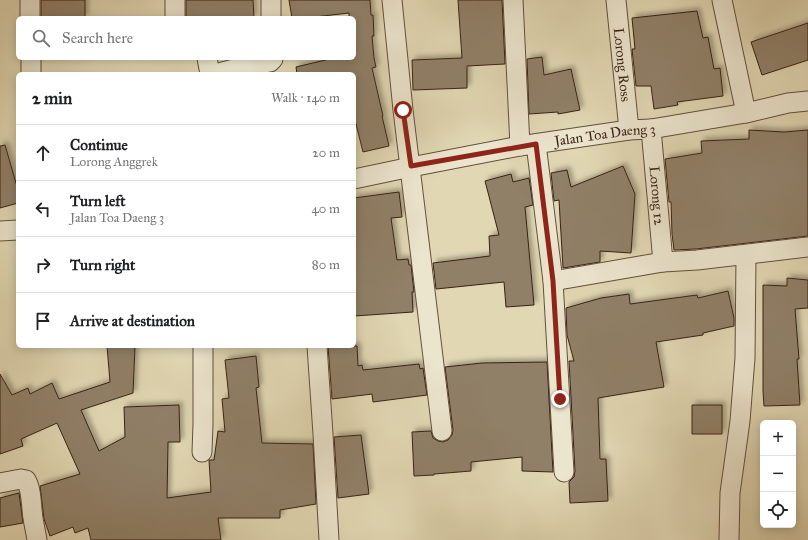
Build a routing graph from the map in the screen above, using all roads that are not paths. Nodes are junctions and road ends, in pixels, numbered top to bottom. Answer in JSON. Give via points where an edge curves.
{"nodes":[{"id":1,"x":30,"y":0,"type":"edge"},
{"id":2,"x":175,"y":0,"type":"edge"},
{"id":3,"x":270,"y":0,"type":"edge"},
{"id":4,"x":392,"y":0,"type":"edge"},
{"id":5,"x":512,"y":0,"type":"edge"},
{"id":6,"x":616,"y":0,"type":"edge"},
{"id":7,"x":722,"y":0,"type":"edge"},
{"id":8,"x":30,"y":16,"type":"edge"},
{"id":9,"x":175,"y":16,"type":"edge"},
{"id":10,"x":271,"y":16,"type":"edge"},
{"id":11,"x":31,"y":60,"type":"edge"},
{"id":12,"x":208,"y":60,"type":"edge"},
{"id":13,"x":272,"y":60,"type":"edge"},
{"id":14,"x":31,"y":72,"type":"edge"},
{"id":15,"x":210,"y":72,"type":"edge"},
{"id":16,"x":223,"y":72,"type":"edge"},
{"id":17,"x":808,"y":101,"type":"edge"},
{"id":18,"x":746,"y":113,"type":"junction"},
{"id":19,"x":651,"y":129,"type":"junction"},
{"id":20,"x":629,"y":130,"type":"junction"},
{"id":21,"x":528,"y":145,"type":"junction"},
{"id":22,"x":411,"y":166,"type":"junction"},
{"id":23,"x":356,"y":179,"type":"edge"},
{"id":24,"x":16,"y":230,"type":"edge"},
{"id":25,"x":0,"y":231,"type":"edge"},
{"id":26,"x":808,"y":247,"type":"edge"},
{"id":27,"x":746,"y":255,"type":"junction"},
{"id":28,"x":663,"y":262,"type":"junction"},
{"id":29,"x":553,"y":281,"type":"junction"},
{"id":30,"x":203,"y":348,"type":"edge"},
{"id":31,"x":317,"y":348,"type":"edge"},
{"id":32,"x":442,"y":431,"type":"dead end"},
{"id":33,"x":202,"y":452,"type":"dead end"},
{"id":34,"x":564,"y":472,"type":"dead end"},
{"id":35,"x":0,"y":483,"type":"edge"},
{"id":36,"x":37,"y":540,"type":"edge"},
{"id":37,"x":329,"y":540,"type":"edge"},
{"id":38,"x":729,"y":540,"type":"edge"}],
"edges":[{"from":1,"to":8,"type":"street"},
{"from":2,"to":9,"type":"street"},
{"from":3,"to":10,"type":"street"},
{"from":4,"to":22,"type":"street"},
{"from":5,"to":21,"type":"street"},
{"from":6,"to":20,"type":"street","name":"Lorong Ross"},
{"from":7,"to":18,"type":"street"},
{"from":11,"to":14,"type":"street"},
{"from":12,"to":15,"type":"street"},
{"from":13,"to":16,"type":"street"},
{"from":17,"to":18,"type":"street","name":"Jalan Toa Daeng 3"},
{"from":18,"to":19,"type":"street","name":"Jalan Toa Daeng 3"},
{"from":19,"to":20,"type":"street","name":"Jalan Toa Daeng 3"},
{"from":19,"to":28,"type":"street","name":"Lorong 12"},
{"from":20,"to":21,"type":"street","name":"Jalan Toa Daeng 3"},
{"from":21,"to":22,"type":"street","name":"Jalan Toa Daeng 3"},
{"from":21,"to":29,"type":"street"},
{"from":22,"to":23,"type":"street","name":"Jalan Toa Daeng 3"},
{"from":22,"to":32,"type":"street"},
{"from":24,"to":25,"type":"street"},
{"from":26,"to":27,"type":"street"},
{"from":27,"to":28,"type":"street"},
{"from":27,"to":38,"type":"street","via":[[745,358],[730,493]]},
{"from":28,"to":29,"type":"street"},
{"from":29,"to":34,"type":"street"},
{"from":30,"to":33,"type":"street"},
{"from":31,"to":37,"type":"street"},
{"from":35,"to":36,"type":"street","via":[[26,480]]}]}
